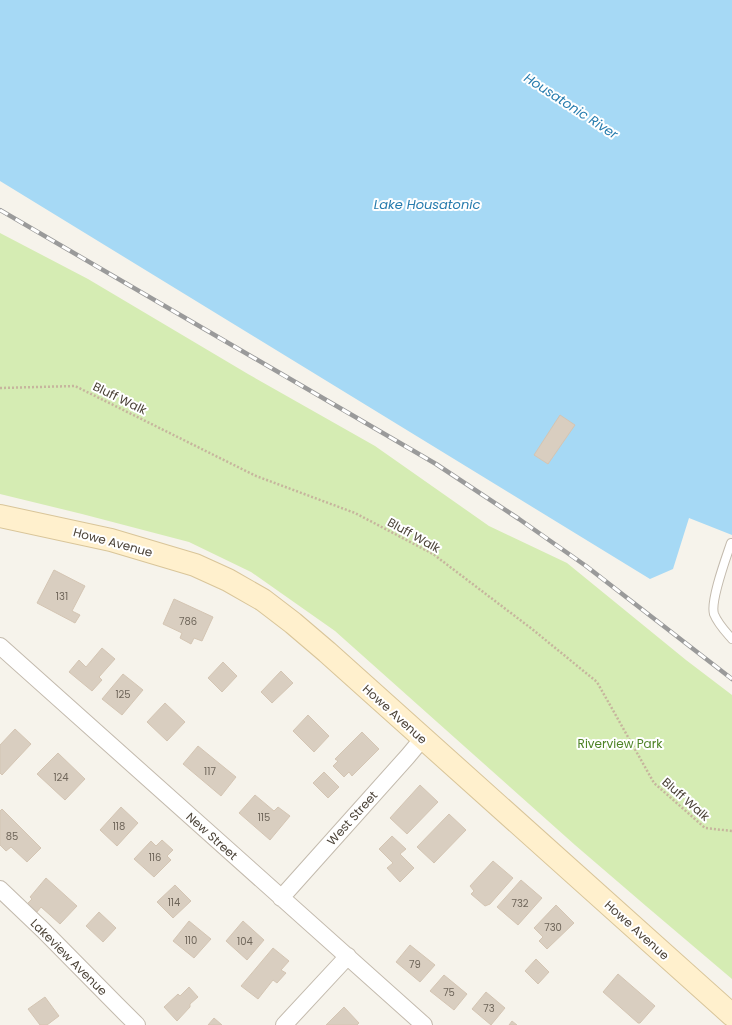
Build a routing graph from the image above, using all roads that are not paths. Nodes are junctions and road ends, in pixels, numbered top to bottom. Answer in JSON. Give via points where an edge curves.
{"nodes":[{"id":1,"x":0,"y":516,"type":"edge"},
{"id":2,"x":731,"y":543,"type":"edge"},
{"id":3,"x":732,"y":639,"type":"edge"},
{"id":4,"x":0,"y":646,"type":"edge"},
{"id":5,"x":423,"y":738,"type":"junction"},
{"id":6,"x":0,"y":889,"type":"edge"},
{"id":7,"x":281,"y":898,"type":"junction"},
{"id":8,"x":348,"y":956,"type":"junction"},
{"id":9,"x":732,"y":1015,"type":"edge"},
{"id":10,"x":137,"y":1025,"type":"edge"},
{"id":11,"x":284,"y":1025,"type":"edge"},
{"id":12,"x":424,"y":1025,"type":"edge"}],
"edges":[{"from":1,"to":5,"type":"main road","name":"Howe Avenue","via":[[111,540],[195,565],[228,580],[263,600],[293,623]]},
{"from":2,"to":3,"type":"lane","via":[[714,598],[714,613],[720,626]]},
{"from":4,"to":7,"type":"street","name":"New Street"},
{"from":5,"to":7,"type":"street","name":"West Street"},
{"from":5,"to":9,"type":"main road","name":"Howe Avenue"},
{"from":6,"to":10,"type":"street","name":"Lakeview Avenue"},
{"from":7,"to":8,"type":"street","name":"New Street"},
{"from":8,"to":11,"type":"street"},
{"from":8,"to":12,"type":"street","name":"New Street"}]}
